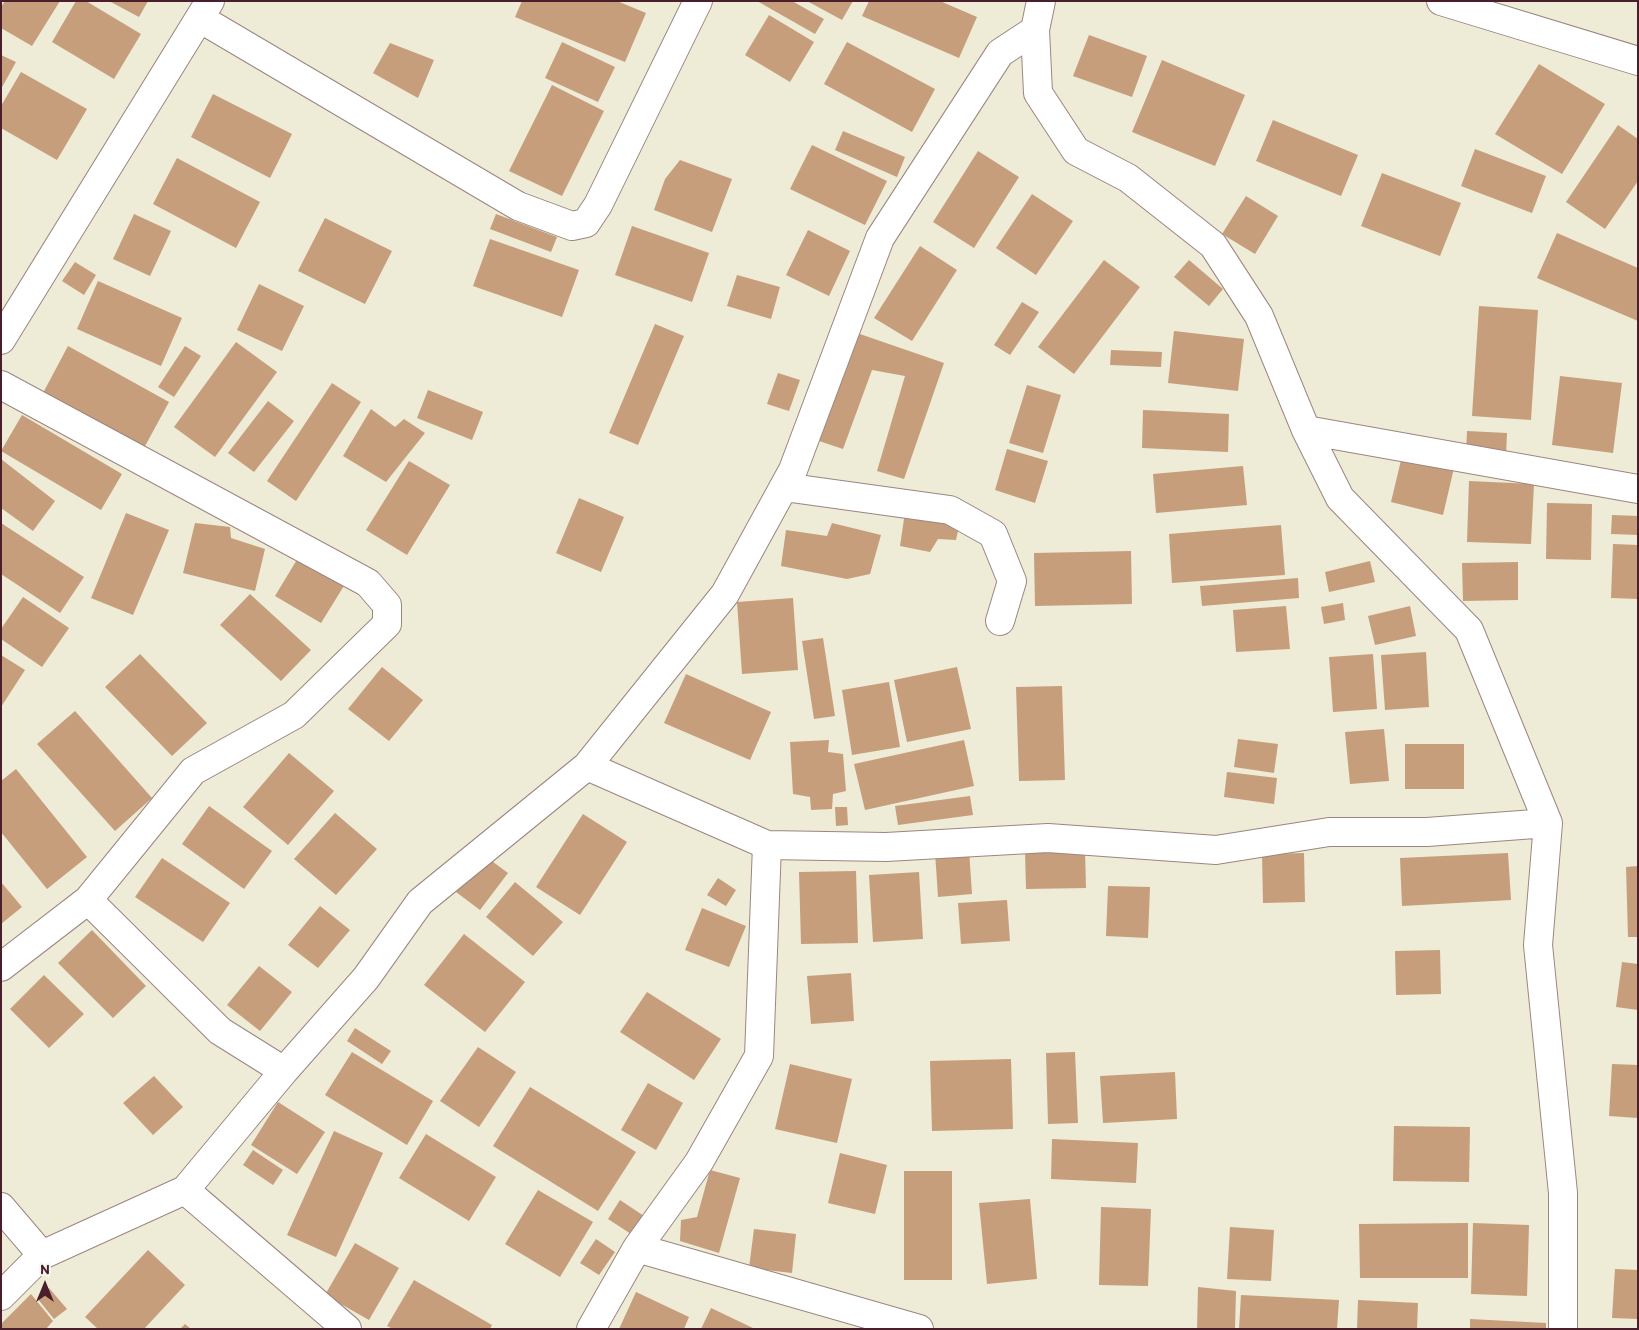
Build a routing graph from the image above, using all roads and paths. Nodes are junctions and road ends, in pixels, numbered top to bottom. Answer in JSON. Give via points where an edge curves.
{"nodes":[{"id":1,"x":698,"y":1,"type":"edge"},
{"id":2,"x":1041,"y":1,"type":"edge"},
{"id":3,"x":1440,"y":1,"type":"edge"},
{"id":4,"x":206,"y":10,"type":"edge"},
{"id":5,"x":1036,"y":30,"type":"junction"},
{"id":6,"x":1638,"y":61,"type":"edge"},
{"id":7,"x":1,"y":340,"type":"edge"},
{"id":8,"x":1,"y":386,"type":"edge"},
{"id":9,"x":1306,"y":430,"type":"junction"},
{"id":10,"x":784,"y":487,"type":"junction"},
{"id":11,"x":1638,"y":489,"type":"edge"},
{"id":12,"x":1000,"y":621,"type":"dead end"},
{"id":13,"x":587,"y":766,"type":"junction"},
{"id":14,"x":1548,"y":823,"type":"junction"},
{"id":15,"x":767,"y":845,"type":"junction"},
{"id":16,"x":88,"y":900,"type":"junction"},
{"id":17,"x":1,"y":967,"type":"edge"},
{"id":18,"x":284,"y":1071,"type":"junction"},
{"id":19,"x":185,"y":1190,"type":"junction"},
{"id":20,"x":1,"y":1207,"type":"edge"},
{"id":21,"x":636,"y":1248,"type":"junction"},
{"id":22,"x":42,"y":1254,"type":"junction"},
{"id":23,"x":1,"y":1296,"type":"edge"},
{"id":24,"x":347,"y":1329,"type":"edge"},
{"id":25,"x":591,"y":1329,"type":"edge"},
{"id":26,"x":919,"y":1329,"type":"edge"},
{"id":27,"x":1563,"y":1329,"type":"edge"}],
"edges":[{"from":1,"to":4,"type":"street","via":[[598,205],[586,223],[572,226],[518,206]]},
{"from":2,"to":5,"type":"street"},
{"from":3,"to":6,"type":"street"},
{"from":4,"to":7,"type":"street"},
{"from":5,"to":9,"type":"street","via":[[1038,92],[1076,151],[1128,178],[1212,245],[1259,316]]},
{"from":5,"to":10,"type":"street","via":[[1000,53],[880,238]]},
{"from":8,"to":16,"type":"street","via":[[368,583],[388,605],[388,624],[294,715],[193,771]]},
{"from":9,"to":11,"type":"street"},
{"from":9,"to":14,"type":"street","via":[[1340,498],[1469,630]]},
{"from":10,"to":12,"type":"street","via":[[950,510],[993,534],[1012,581]]},
{"from":10,"to":13,"type":"street","via":[[725,594]]},
{"from":13,"to":15,"type":"street"},
{"from":13,"to":18,"type":"street","via":[[420,902],[366,978]]},
{"from":14,"to":15,"type":"street","via":[[1427,832],[1329,832],[1216,850],[1048,838],[886,847]]},
{"from":14,"to":27,"type":"street","via":[[1538,945],[1563,1193]]},
{"from":15,"to":21,"type":"street","via":[[759,1056],[699,1162]]},
{"from":16,"to":17,"type":"street"},
{"from":16,"to":18,"type":"street","via":[[220,1031]]},
{"from":18,"to":19,"type":"street"},
{"from":19,"to":22,"type":"street"},
{"from":19,"to":24,"type":"street"},
{"from":20,"to":22,"type":"street"},
{"from":21,"to":25,"type":"street"},
{"from":21,"to":26,"type":"street"},
{"from":22,"to":23,"type":"street"}]}
